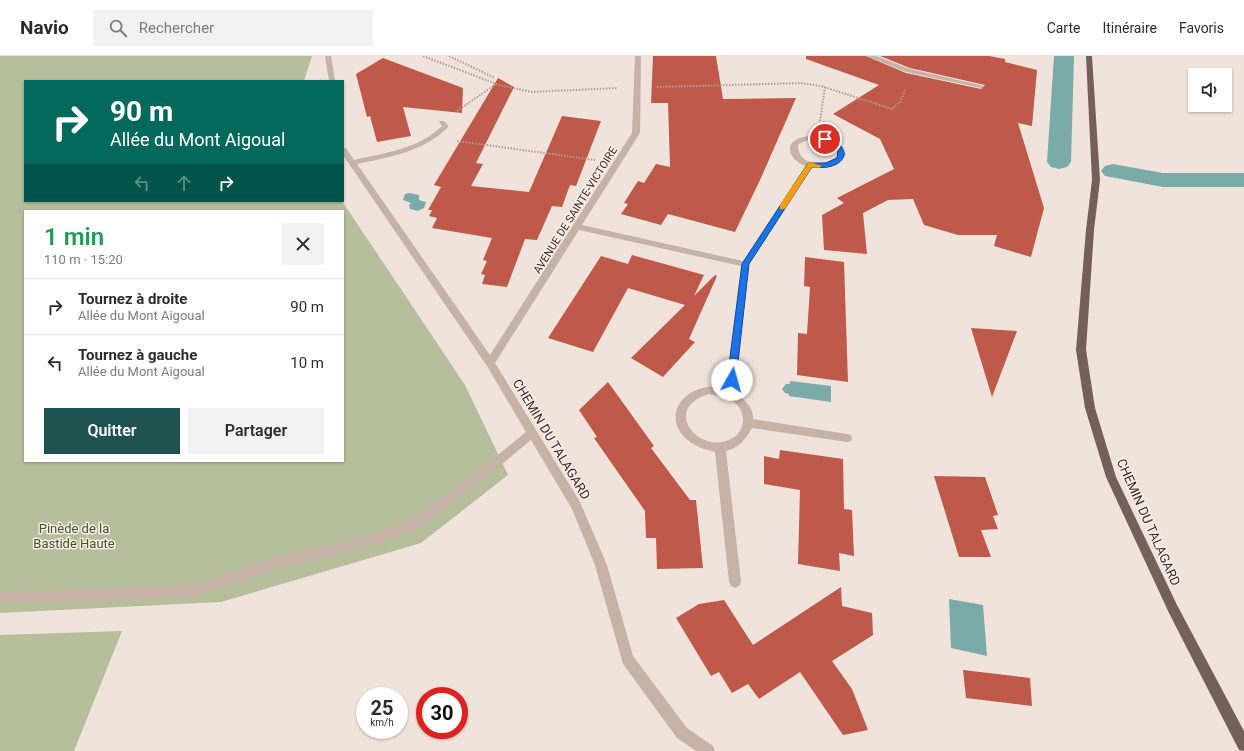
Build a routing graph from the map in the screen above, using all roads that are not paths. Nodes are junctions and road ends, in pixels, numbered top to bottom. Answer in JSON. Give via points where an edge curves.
{"nodes":[{"id":1,"x":328,"y":56,"type":"edge"},
{"id":2,"x":638,"y":56,"type":"edge"},
{"id":3,"x":870,"y":56,"type":"edge"},
{"id":4,"x":1089,"y":56,"type":"edge"},
{"id":5,"x":332,"y":80,"type":"edge"},
{"id":6,"x":981,"y":86,"type":"dead end"},
{"id":7,"x":442,"y":122,"type":"road end"},
{"id":8,"x":344,"y":151,"type":"edge"},
{"id":9,"x":352,"y":163,"type":"junction"},
{"id":10,"x":810,"y":164,"type":"junction"},
{"id":11,"x":577,"y":227,"type":"junction"},
{"id":12,"x":745,"y":264,"type":"junction"},
{"id":13,"x":490,"y":363,"type":"junction"},
{"id":14,"x":730,"y":394,"type":"junction"},
{"id":15,"x":749,"y":423,"type":"junction"},
{"id":16,"x":532,"y":433,"type":"junction"},
{"id":17,"x":847,"y":438,"type":"dead end"},
{"id":18,"x":720,"y":446,"type":"junction"},
{"id":19,"x":735,"y":582,"type":"dead end"},
{"id":20,"x":0,"y":598,"type":"edge"},
{"id":21,"x":1244,"y":745,"type":"edge"},
{"id":22,"x":708,"y":751,"type":"edge"}],
"edges":[{"from":1,"to":5,"type":"street"},
{"from":2,"to":11,"type":"street","name":"AVENUE DE SAINTE-VICTOIRE","via":[[636,133]]},
{"from":3,"to":6,"type":"street","via":[[912,72]]},
{"from":4,"to":21,"type":"main road","name":"CHEMIN DU TALAGARD","via":[[1096,180],[1081,350],[1090,408],[1111,477],[1173,609]]},
{"from":7,"to":9,"type":"street","via":[[446,126],[435,137]]},
{"from":8,"to":9,"type":"street","name":"CHEMIN DU TALAGARD"},
{"from":9,"to":13,"type":"street","name":"CHEMIN DU TALAGARD"},
{"from":10,"to":10,"type":"street","via":[[794,154],[794,145],[803,139],[817,138],[838,146],[842,155],[834,163],[827,166]]},
{"from":10,"to":12,"type":"street"},
{"from":11,"to":12,"type":"street"},
{"from":11,"to":13,"type":"street","name":"AVENUE DE SAINTE-VICTOIRE"},
{"from":12,"to":14,"type":"street"},
{"from":13,"to":16,"type":"street","name":"CHEMIN DU TALAGARD"},
{"from":14,"to":15,"type":"street","via":[[746,408]]},
{"from":14,"to":18,"type":"street","via":[[709,390],[698,392],[683,405],[680,413],[685,431],[693,439],[703,444]]},
{"from":15,"to":17,"type":"street"},
{"from":15,"to":18,"type":"street","via":[[744,435],[736,442]]},
{"from":16,"to":20,"type":"street","via":[[480,476],[413,525],[359,544],[274,562],[196,591]]},
{"from":16,"to":22,"type":"street","name":"CHEMIN DU TALAGARD","via":[[576,506],[601,565],[628,659],[682,733]]},
{"from":18,"to":19,"type":"street"}]}
